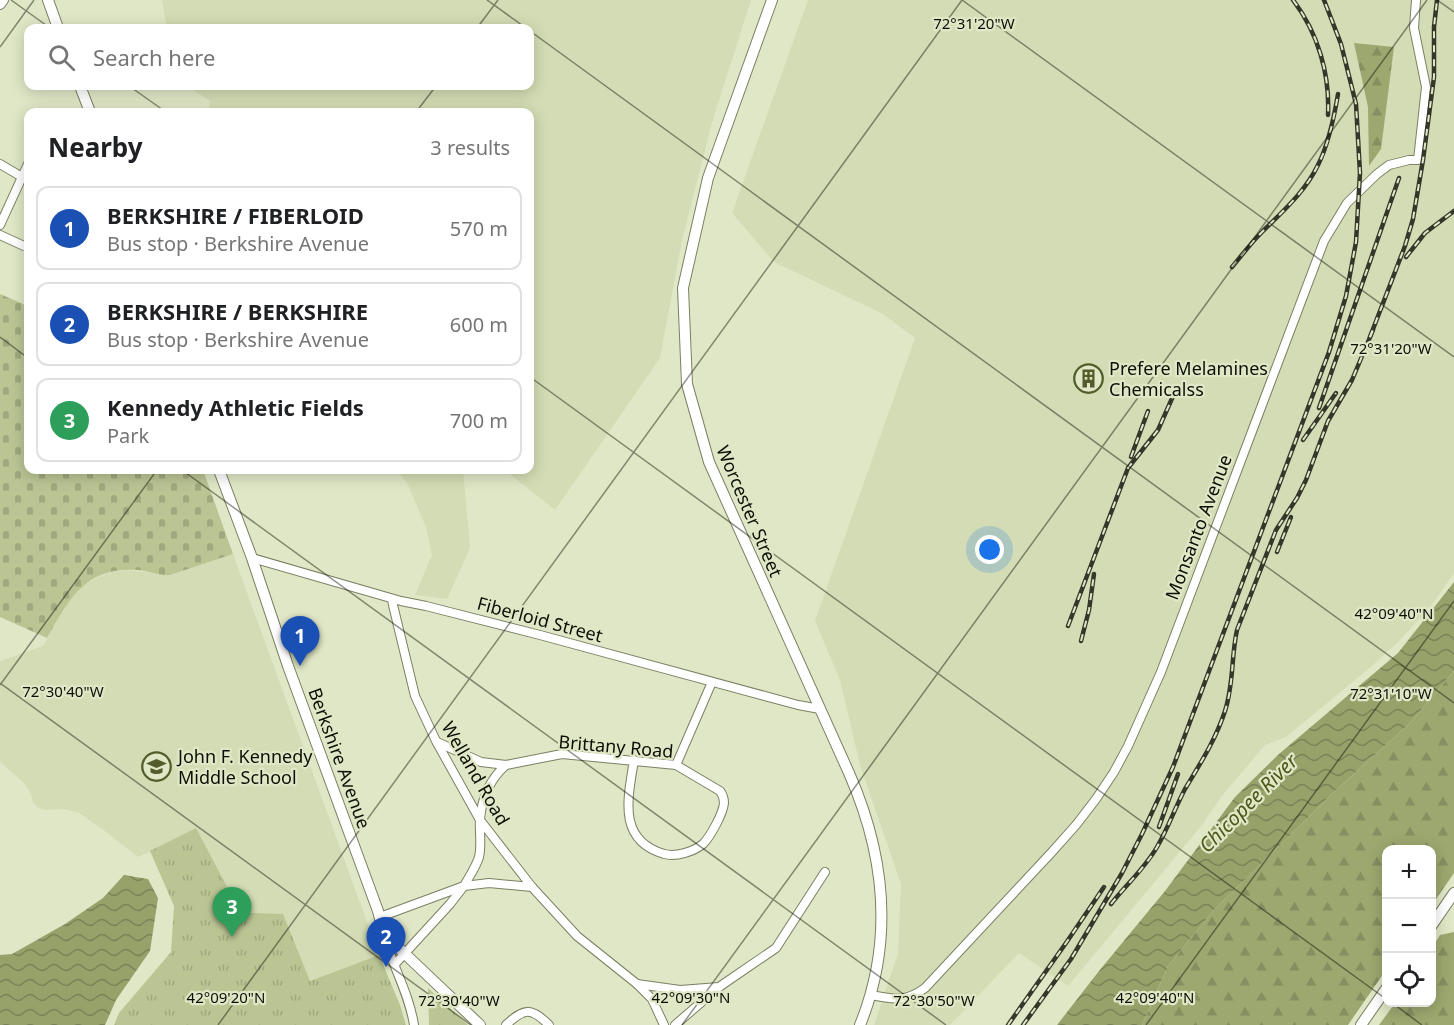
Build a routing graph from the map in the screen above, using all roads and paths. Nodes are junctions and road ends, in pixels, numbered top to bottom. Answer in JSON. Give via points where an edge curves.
{"nodes":[{"id":1,"x":3,"y":0,"type":"edge"},
{"id":2,"x":48,"y":0,"type":"edge"},
{"id":3,"x":772,"y":0,"type":"edge"},
{"id":4,"x":1416,"y":0,"type":"edge"},
{"id":5,"x":0,"y":4,"type":"edge"},
{"id":6,"x":57,"y":24,"type":"edge"},
{"id":7,"x":82,"y":90,"type":"edge"},
{"id":8,"x":88,"y":108,"type":"edge"},
{"id":9,"x":0,"y":164,"type":"edge"},
{"id":10,"x":24,"y":173,"type":"edge"},
{"id":11,"x":22,"y":177,"type":"junction"},
{"id":12,"x":0,"y":225,"type":"edge"},
{"id":13,"x":0,"y":235,"type":"edge"},
{"id":14,"x":24,"y":246,"type":"dead end"},
{"id":15,"x":220,"y":474,"type":"edge"},
{"id":16,"x":252,"y":558,"type":"junction"},
{"id":17,"x":392,"y":598,"type":"junction"},
{"id":18,"x":712,"y":682,"type":"junction"},
{"id":19,"x":820,"y":709,"type":"junction"},
{"id":20,"x":436,"y":741,"type":"junction"},
{"id":21,"x":634,"y":760,"type":"junction"},
{"id":22,"x":506,"y":765,"type":"junction"},
{"id":23,"x":676,"y":765,"type":"junction"},
{"id":24,"x":480,"y":820,"type":"junction"},
{"id":25,"x":825,"y":872,"type":"dead end"},
{"id":26,"x":464,"y":886,"type":"junction"},
{"id":27,"x":532,"y":888,"type":"junction"},
{"id":28,"x":1454,"y":893,"type":"edge"},
{"id":29,"x":380,"y":917,"type":"junction"},
{"id":30,"x":1436,"y":918,"type":"edge"},
{"id":31,"x":384,"y":934,"type":"junction"},
{"id":32,"x":405,"y":953,"type":"junction"},
{"id":33,"x":394,"y":964,"type":"junction"},
{"id":34,"x":637,"y":984,"type":"junction"},
{"id":35,"x":719,"y":987,"type":"junction"},
{"id":36,"x":871,"y":995,"type":"junction"},
{"id":37,"x":1382,"y":995,"type":"edge"},
{"id":38,"x":414,"y":1025,"type":"edge"},
{"id":39,"x":480,"y":1025,"type":"edge"},
{"id":40,"x":506,"y":1025,"type":"edge"},
{"id":41,"x":549,"y":1025,"type":"edge"},
{"id":42,"x":664,"y":1025,"type":"edge"},
{"id":43,"x":675,"y":1025,"type":"edge"},
{"id":44,"x":860,"y":1025,"type":"edge"},
{"id":45,"x":1361,"y":1025,"type":"edge"}],
"edges":[{"from":1,"to":5,"type":"main road"},
{"from":2,"to":6,"type":"main road"},
{"from":3,"to":19,"type":"main road","name":"Worcester Street","via":[[708,178],[683,288],[687,384],[709,462]]},
{"from":4,"to":36,"type":"street","name":"Monsanto Avenue","via":[[1414,28],[1426,87],[1418,160],[1389,165],[1377,174],[1347,203],[1324,241],[1161,672],[1121,760],[1068,835],[925,988],[906,998]]},
{"from":7,"to":8,"type":"main road"},
{"from":9,"to":11,"type":"street"},
{"from":10,"to":11,"type":"street"},
{"from":11,"to":12,"type":"street"},
{"from":13,"to":14,"type":"street"},
{"from":15,"to":16,"type":"main road","name":"Berkshire Avenue"},
{"from":16,"to":17,"type":"street","name":"Fiberloid Street"},
{"from":16,"to":29,"type":"main road","name":"Berkshire Avenue"},
{"from":17,"to":18,"type":"street","name":"Fiberloid Street"},
{"from":17,"to":20,"type":"street","name":"Welland Road","via":[[415,696]]},
{"from":18,"to":19,"type":"street","name":"Fiberloid Street"},
{"from":18,"to":23,"type":"street"},
{"from":19,"to":36,"type":"main road","name":"Worcester Street","via":[[858,794],[878,867],[881,934]]},
{"from":20,"to":22,"type":"street","name":"Brittany Road","via":[[481,762]]},
{"from":20,"to":24,"type":"street","name":"Welland Road"},
{"from":21,"to":22,"type":"street","name":"Brittany Road","via":[[562,754]]},
{"from":21,"to":23,"type":"street","name":"Brittany Road"},
{"from":21,"to":23,"type":"street","name":"Brittany Road","via":[[631,828],[651,850],[668,855],[685,853],[702,844],[724,804],[720,791]]},
{"from":22,"to":24,"type":"street","via":[[490,783]]},
{"from":24,"to":26,"type":"street","via":[[477,864]]},
{"from":24,"to":27,"type":"street","name":"Welland Road"},
{"from":25,"to":35,"type":"street","via":[[776,948]]},
{"from":26,"to":27,"type":"street","via":[[489,883]]},
{"from":26,"to":29,"type":"street"},
{"from":26,"to":32,"type":"street"},
{"from":27,"to":34,"type":"street","name":"Welland Road","via":[[577,936]]},
{"from":28,"to":30,"type":"main road"},
{"from":29,"to":31,"type":"main road","name":"Berkshire Avenue"},
{"from":31,"to":32,"type":"main road"},
{"from":31,"to":33,"type":"street","name":"Berkshire Avenue"},
{"from":32,"to":33,"type":"street"},
{"from":32,"to":39,"type":"main road"},
{"from":33,"to":38,"type":"street","name":"Berkshire Avenue"},
{"from":34,"to":35,"type":"street","via":[[680,990]]},
{"from":34,"to":42,"type":"street","name":"Welland Road","via":[[652,999]]},
{"from":35,"to":43,"type":"street"},
{"from":36,"to":44,"type":"main road","name":"Worcester Street"},
{"from":37,"to":45,"type":"main road"},
{"from":40,"to":41,"type":"street","via":[[528,1011]]}]}
